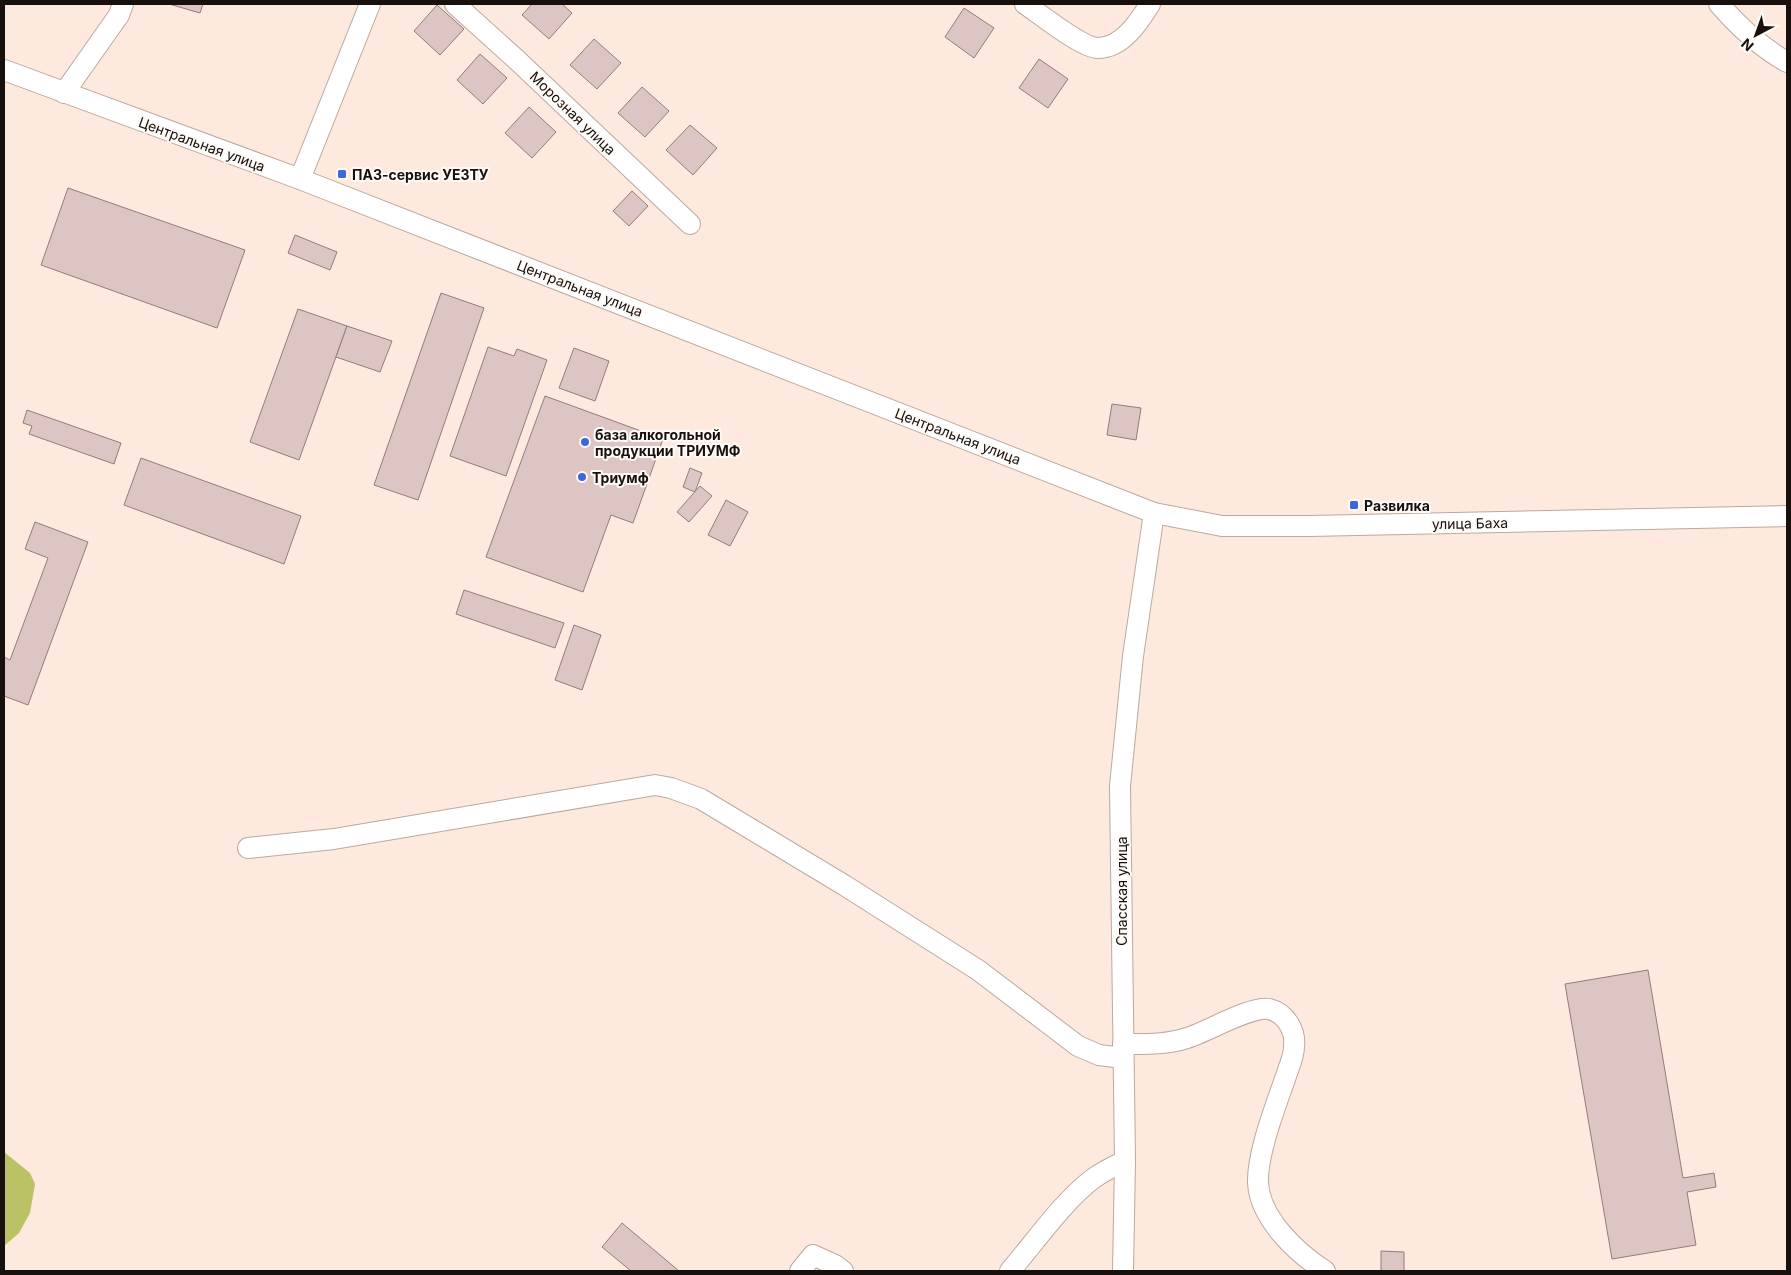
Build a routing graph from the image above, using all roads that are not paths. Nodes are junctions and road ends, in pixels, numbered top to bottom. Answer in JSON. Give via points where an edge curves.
{"nodes":[{"id":1,"x":123,"y":4,"type":"edge"},
{"id":2,"x":370,"y":4,"type":"edge"},
{"id":3,"x":454,"y":4,"type":"edge"},
{"id":4,"x":1025,"y":4,"type":"edge"},
{"id":5,"x":1150,"y":4,"type":"edge"},
{"id":6,"x":1719,"y":4,"type":"edge"},
{"id":7,"x":1787,"y":62,"type":"edge"},
{"id":8,"x":4,"y":70,"type":"edge"},
{"id":9,"x":64,"y":93,"type":"junction"},
{"id":10,"x":300,"y":179,"type":"junction"},
{"id":11,"x":690,"y":224,"type":"dead end"},
{"id":12,"x":1154,"y":513,"type":"junction"},
{"id":13,"x":1787,"y":516,"type":"edge"},
{"id":14,"x":248,"y":848,"type":"dead end"},
{"id":15,"x":1123,"y":1051,"type":"junction"},
{"id":16,"x":1125,"y":1161,"type":"junction"},
{"id":17,"x":800,"y":1271,"type":"edge"},
{"id":18,"x":843,"y":1271,"type":"edge"},
{"id":19,"x":1010,"y":1271,"type":"edge"},
{"id":20,"x":1123,"y":1271,"type":"edge"},
{"id":21,"x":1325,"y":1271,"type":"edge"}],
"edges":[{"from":1,"to":9,"type":"street","via":[[119,15]]},
{"from":2,"to":10,"type":"street"},
{"from":3,"to":11,"type":"street","name":"Морозная улица","via":[[518,60]]},
{"from":4,"to":5,"type":"street","via":[[1083,43],[1097,48],[1112,46],[1126,35]]},
{"from":6,"to":7,"type":"street","via":[[1769,52]]},
{"from":8,"to":9,"type":"street","name":"Центральная улица"},
{"from":9,"to":10,"type":"street","name":"Центральная улица"},
{"from":10,"to":12,"type":"street","name":"Центральная улица"},
{"from":12,"to":13,"type":"street","name":"улица Баха","via":[[1222,526]]},
{"from":12,"to":15,"type":"street","name":"Спасская улица","via":[[1133,656],[1120,786]]},
{"from":14,"to":15,"type":"street","via":[[334,839],[655,785],[671,788],[701,799],[852,890],[978,970],[1078,1046],[1099,1055]]},
{"from":15,"to":16,"type":"street","name":"Спасская улица"},
{"from":15,"to":21,"type":"street","via":[[1172,1042],[1261,1010],[1278,1013],[1291,1026],[1294,1047],[1260,1162],[1258,1183],[1262,1202],[1273,1222],[1304,1257]]},
{"from":16,"to":19,"type":"street","via":[[1085,1186]]},
{"from":16,"to":20,"type":"street","name":"Спасская улица"},
{"from":17,"to":18,"type":"street","via":[[814,1255]]}]}
